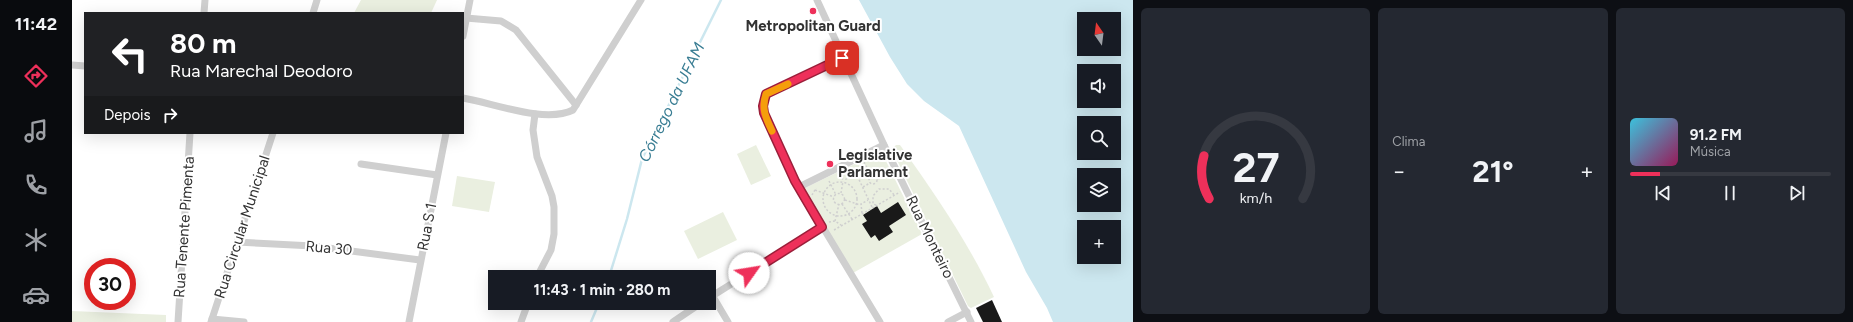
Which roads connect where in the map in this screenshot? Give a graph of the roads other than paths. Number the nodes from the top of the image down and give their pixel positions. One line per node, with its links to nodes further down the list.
1 (205, 0): 6 (street)
2 (317, 0): 7 (street)
3 (470, 0): 8 (street)
4 (641, 0): 14 (street)
5 (818, 0): 10 (street, Rua Monteiro)
6 (204, 12)
7 (313, 12)
8 (466, 18): 9 (street); 14 (street)
9 (464, 30)
10 (842, 58): 19 (street, Rua Monteiro); 22 (street)
11 (72, 65): 12 (street)
12 (84, 66)
13 (464, 98): 15 (street)
14 (574, 108): 15 (street)
15 (535, 114): 26 (street)
16 (190, 134): 33 (street, Rua Tenente Pimenta)
17 (274, 134): 24 (street, Rua Circular Municipal)
18 (446, 134): 21 (street, Rua S 1)
19 (884, 145): 22 (street); 31 (street, Rua Monteiro)
20 (361, 164): 21 (street)
21 (437, 175): 25 (street, Rua S 1)
22 (799, 187): 23 (street)
23 (822, 227): 27 (street); 39 (street)
24 (237, 242): 25 (street, Rua 30); 32 (street, Rua Circular Municipal)
25 (420, 260): 35 (street, Rua S 1)
26 (541, 270)
27 (716, 294)
28 (716, 304): 38 (street)
29 (525, 310): 36 (street)
30 (691, 310): 37 (street)
31 (967, 312): 40 (street); 41 (street, Rua Monteiro)
32 (211, 320): 34 (street)
33 (178, 322)
34 (244, 322)
35 (409, 322)
36 (521, 322)
37 (673, 322)
38 (728, 322)
39 (880, 322)
40 (948, 322)
41 (971, 322)

